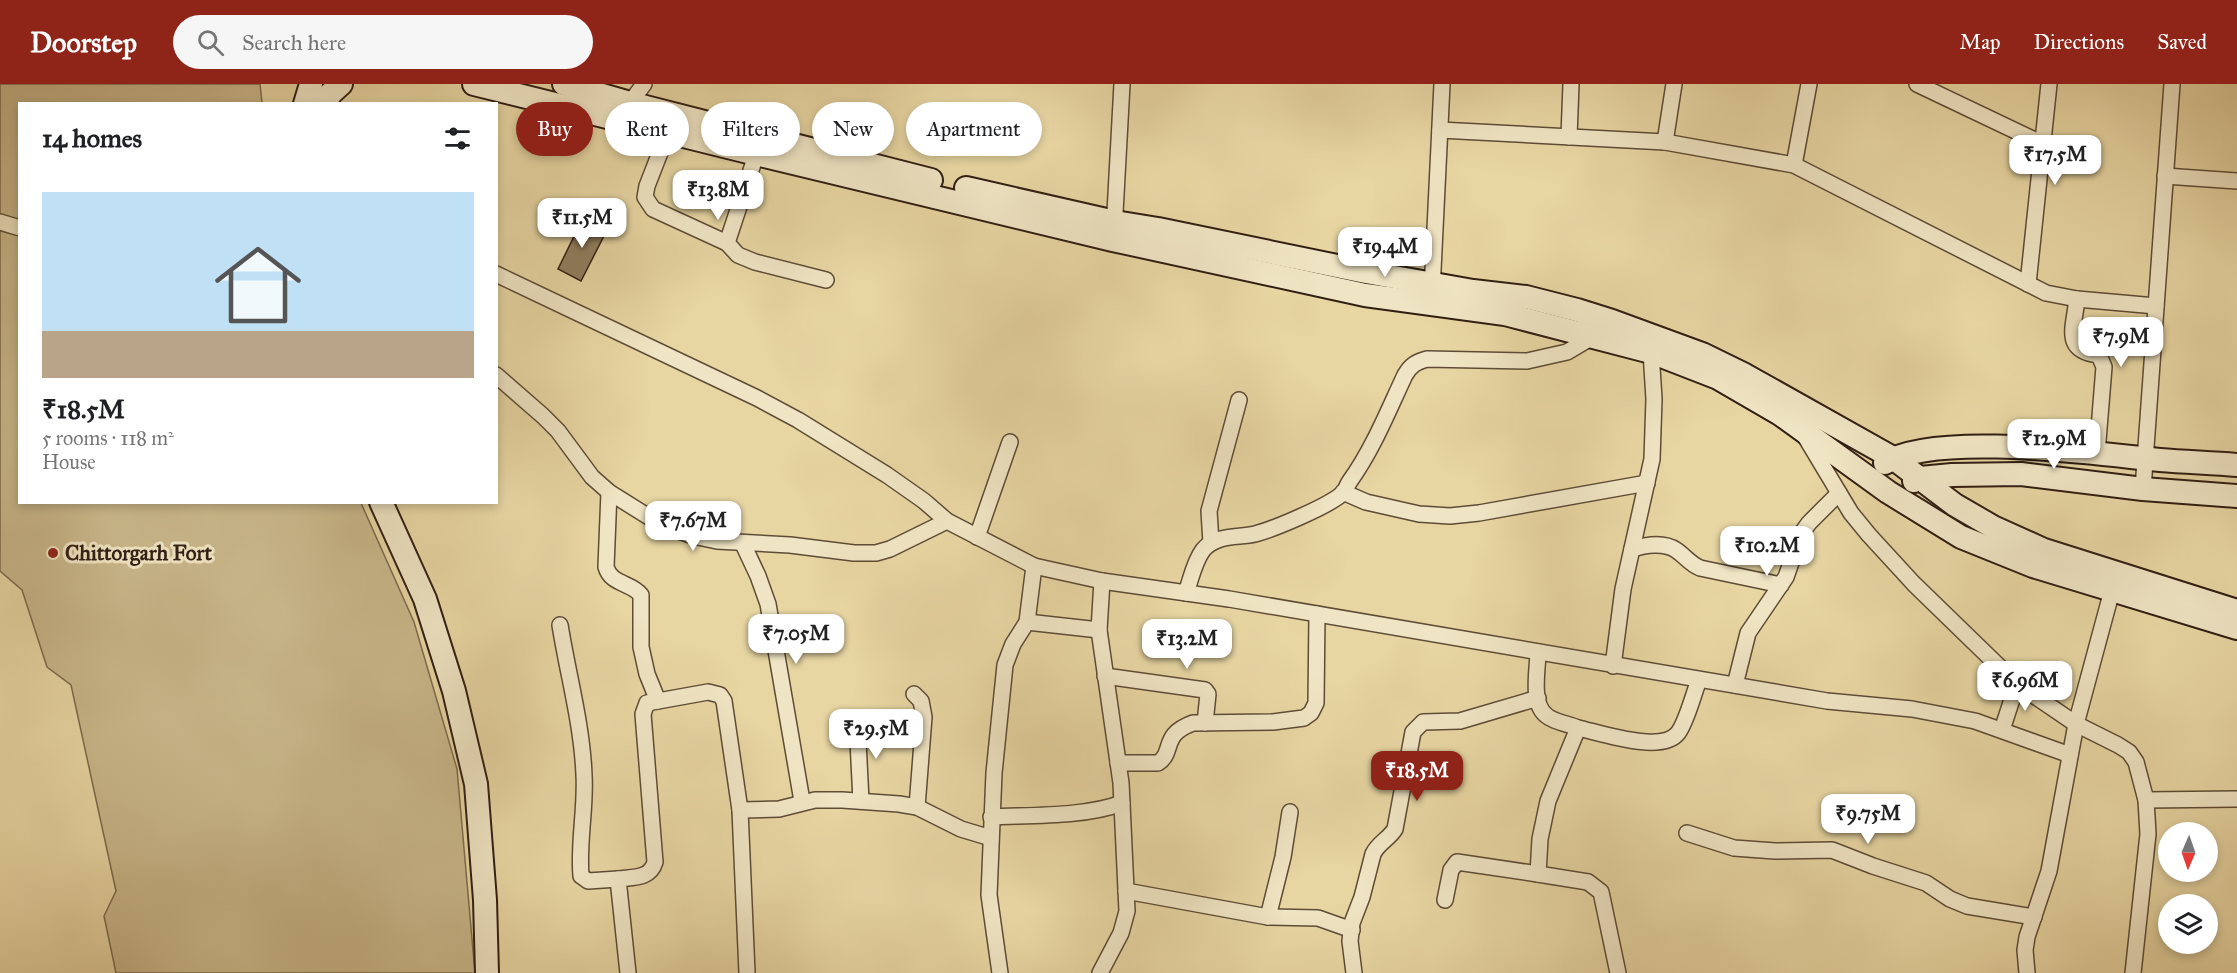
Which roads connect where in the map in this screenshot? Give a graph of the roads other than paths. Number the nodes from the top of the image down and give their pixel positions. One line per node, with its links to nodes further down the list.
1 (311, 84): 14 (street)
2 (341, 84): 15 (street)
3 (474, 84): 18 (street)
4 (564, 84): 16 (street)
5 (644, 84): 17 (street)
6 (1122, 84): 31 (street)
7 (1442, 84): 19 (street)
8 (1571, 84): 20 (street)
9 (1674, 84): 21 (street)
10 (1809, 84): 26 (street)
11 (1917, 84): 22 (street)
12 (2049, 84): 22 (street)
13 (2172, 84): 27 (street)
14 (306, 102)
15 (327, 102)
16 (627, 102)
17 (631, 102)
18 (605, 116)
19 (1440, 130): 20 (street); 36 (street)
20 (1569, 136): 21 (street)
21 (1665, 142): 26 (street)
22 (2043, 144): 35 (street)
23 (800, 154): 31 (street)
24 (658, 156): 32 (street)
25 (756, 156): 32 (street)
26 (1794, 165): 35 (street)
27 (2165, 176): 28 (street); 38 (street)
28 (2237, 180)
29 (0, 222): 30 (street)
30 (18, 227)
31 (1114, 231): 36 (street)
32 (727, 243): 34 (street)
33 (498, 275): 59 (street)
34 (826, 280)
35 (2028, 284): 37 (street)
36 (1432, 294): 39 (street); 46 (street)
37 (2077, 299): 38 (street); 45 (street)
38 (2156, 306): 47 (street)
39 (1594, 336): 40 (street); 54 (street)
40 (1651, 352): 43 (street); 51 (street)
41 (498, 377): 53 (street)
42 (1239, 400): 61 (street)
43 (1800, 428): 49 (street); 56 (street)
44 (1010, 442): 60 (street)
45 (2097, 453): 46 (street); 47 (street)
46 (1893, 458): 49 (street); 50 (street)
47 (2145, 458): 48 (street); 52 (street)
48 (2237, 465)
49 (1866, 475): 55 (street)
50 (1920, 478): 52 (street); 55 (street); 65 (street)
51 (1647, 483): 54 (street); 63 (street)
52 (2143, 489): 57 (street)
53 (609, 492): 62 (street); 83 (street)
54 (1343, 492): 61 (street)
55 (1888, 492): 65 (street)
56 (1839, 493): 67 (street); 79 (street)
57 (2237, 496)
58 (382, 504): 109 (street)
59 (946, 521): 60 (street); 62 (street)
60 (977, 537): 64 (street)
61 (1211, 543): 68 (street)
62 (743, 544): 93 (street)
63 (1632, 549): 67 (street); 76 (street)
64 (1034, 566): 66 (street); 71 (street)
65 (2115, 580): 69 (street); 73 (street); 86 (street)
66 (1102, 581): 68 (street); 74 (street)
67 (1781, 585): 80 (street)
68 (1186, 593): 70 (street)
69 (2237, 611)
70 (1317, 614): 75 (street); 85 (street)
71 (1027, 622): 74 (street); 99 (street)
72 (560, 625): 103 (street)
73 (2237, 628)
74 (1099, 630): 77 (street)
75 (1538, 651): 76 (street); 82 (street)
76 (1613, 666): 78 (street)
77 (1105, 676): 85 (street); 90 (street)
78 (1699, 680): 80 (street); 87 (street)
79 (2017, 684): 86 (street); 88 (street)
80 (1736, 685): 88 (street)
81 (914, 694): 96 (street)
82 (1538, 698): 87 (street); 108 (street)
83 (658, 701): 97 (street); 103 (street)
84 (857, 721): 94 (street)
85 (1205, 723): 90 (street)
86 (2076, 724): 89 (street); 92 (street)
87 (1578, 728): 102 (street)
88 (2002, 730): 89 (street)
89 (2070, 755): 106 (street)
90 (1118, 763): 95 (street)
91 (2237, 799): 92 (street)
92 (2146, 800): 117 (street)
93 (802, 801): 94 (street); 97 (street)
94 (861, 801): 96 (street)
95 (1122, 803): 99 (street); 104 (street)
96 (917, 807): 101 (street)
97 (740, 810): 111 (street)
98 (1290, 812): 107 (street)
99 (991, 817): 101 (street)
100 (1688, 833): 106 (street)
101 (991, 838): 112 (street)
102 (1538, 874): 105 (street); 115 (street)
103 (618, 879): 110 (street)
104 (1126, 891): 107 (street); 113 (street)
105 (1445, 900)
106 (2034, 916): 116 (street)
107 (1268, 917): 108 (street)
108 (1352, 930): 114 (street)
109 (487, 973)
110 (628, 973)
111 (747, 973)
112 (1000, 973)
113 (1100, 973)
114 (1354, 973)
115 (1618, 973)
116 (2027, 973)
117 (2133, 973)

